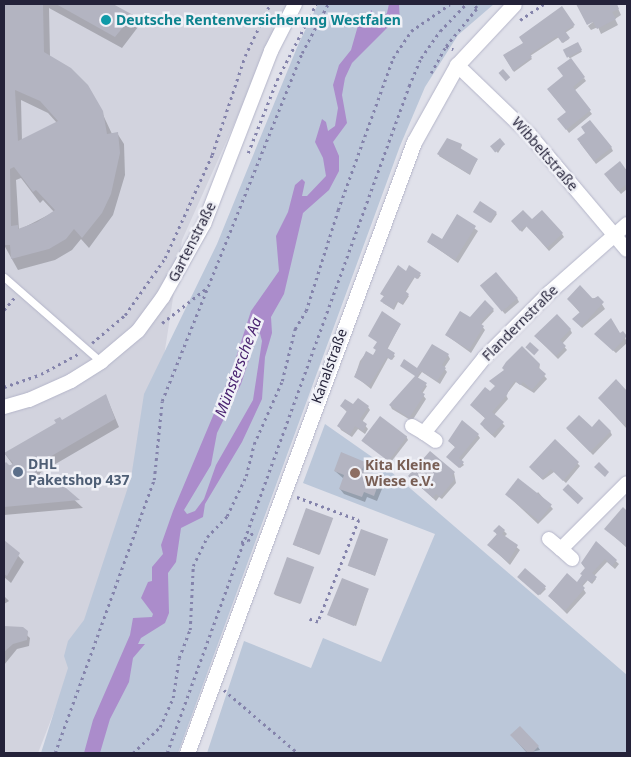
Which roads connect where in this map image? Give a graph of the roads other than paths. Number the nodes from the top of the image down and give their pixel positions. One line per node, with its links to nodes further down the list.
1 (295, 4): 8 (street, Gartenstraße)
2 (514, 4): 3 (main road, Kanalstraße)
3 (456, 64): 5 (street, Wibbeltstraße); 15 (main road, Kanalstraße)
4 (627, 224): 5 (street, Flandernstraße)
5 (613, 235): 6 (street, Wibbeltstraße); 10 (street, Flandernstraße)
6 (627, 250)
7 (4, 277): 8 (lane)
8 (101, 362): 9 (street, Gartenstraße)
9 (4, 407)
10 (412, 426)
11 (627, 483): 13 (street)
12 (550, 539): 13 (street)
13 (561, 549): 14 (street)
14 (572, 559)
15 (187, 753)

